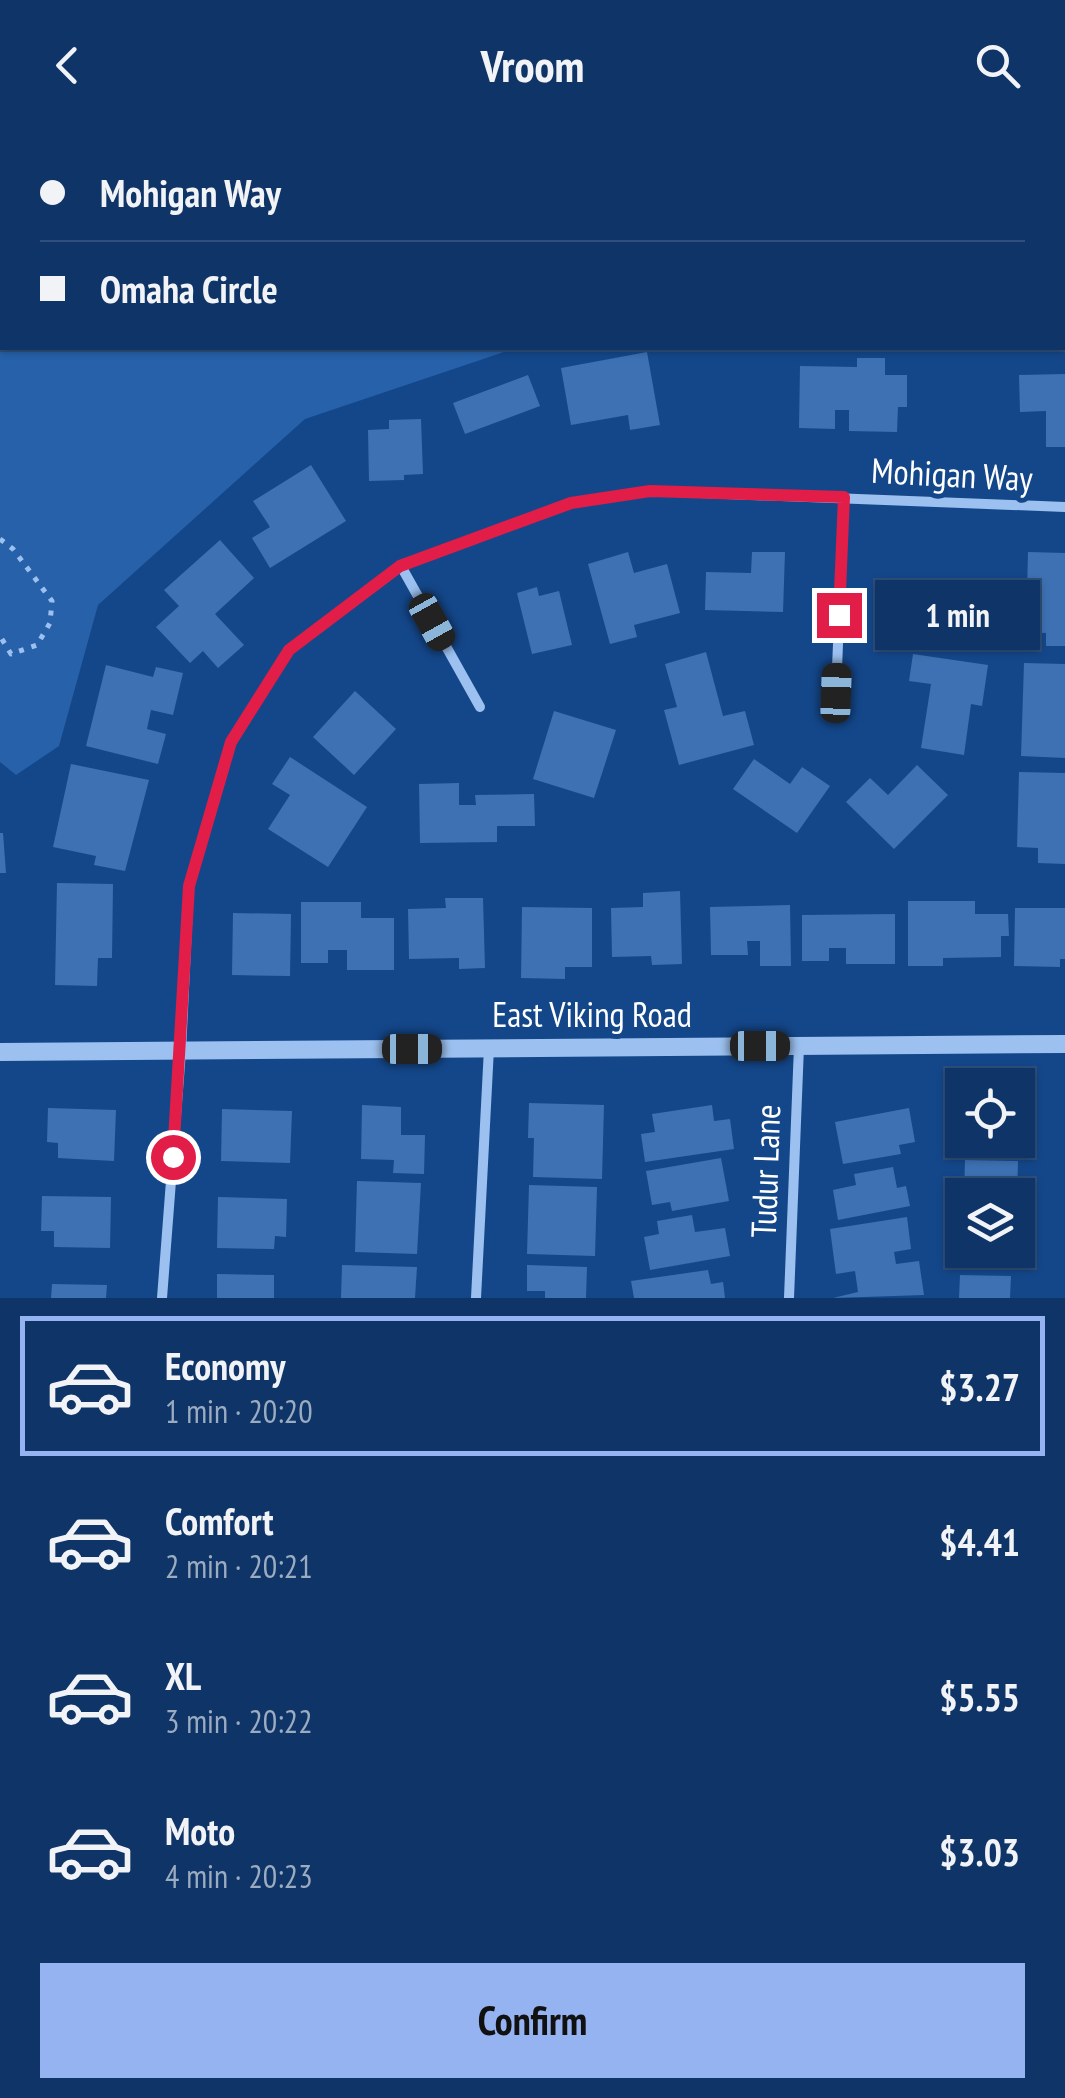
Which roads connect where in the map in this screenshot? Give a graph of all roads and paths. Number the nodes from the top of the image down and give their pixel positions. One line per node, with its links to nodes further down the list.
1 (844, 497): 2 (street, Mohigan Way); 4 (street, Mohigan Way); 6 (street)
2 (1065, 507)
3 (0, 539): 5 (path)
4 (400, 566): 7 (street); 11 (street, Mohigan Way)
5 (0, 636)
6 (836, 693)
7 (480, 707)
8 (1065, 1044): 9 (street, East Viking Road)
9 (798, 1046): 10 (street, East Viking Road); 15 (street, Tudur Lane)
10 (489, 1048): 11 (street, East Viking Road); 14 (street)
11 (181, 1051): 12 (street, East Viking Road); 13 (street, Mohigan Way)
12 (0, 1052)
13 (162, 1298)
14 (476, 1298)
15 (789, 1298)

